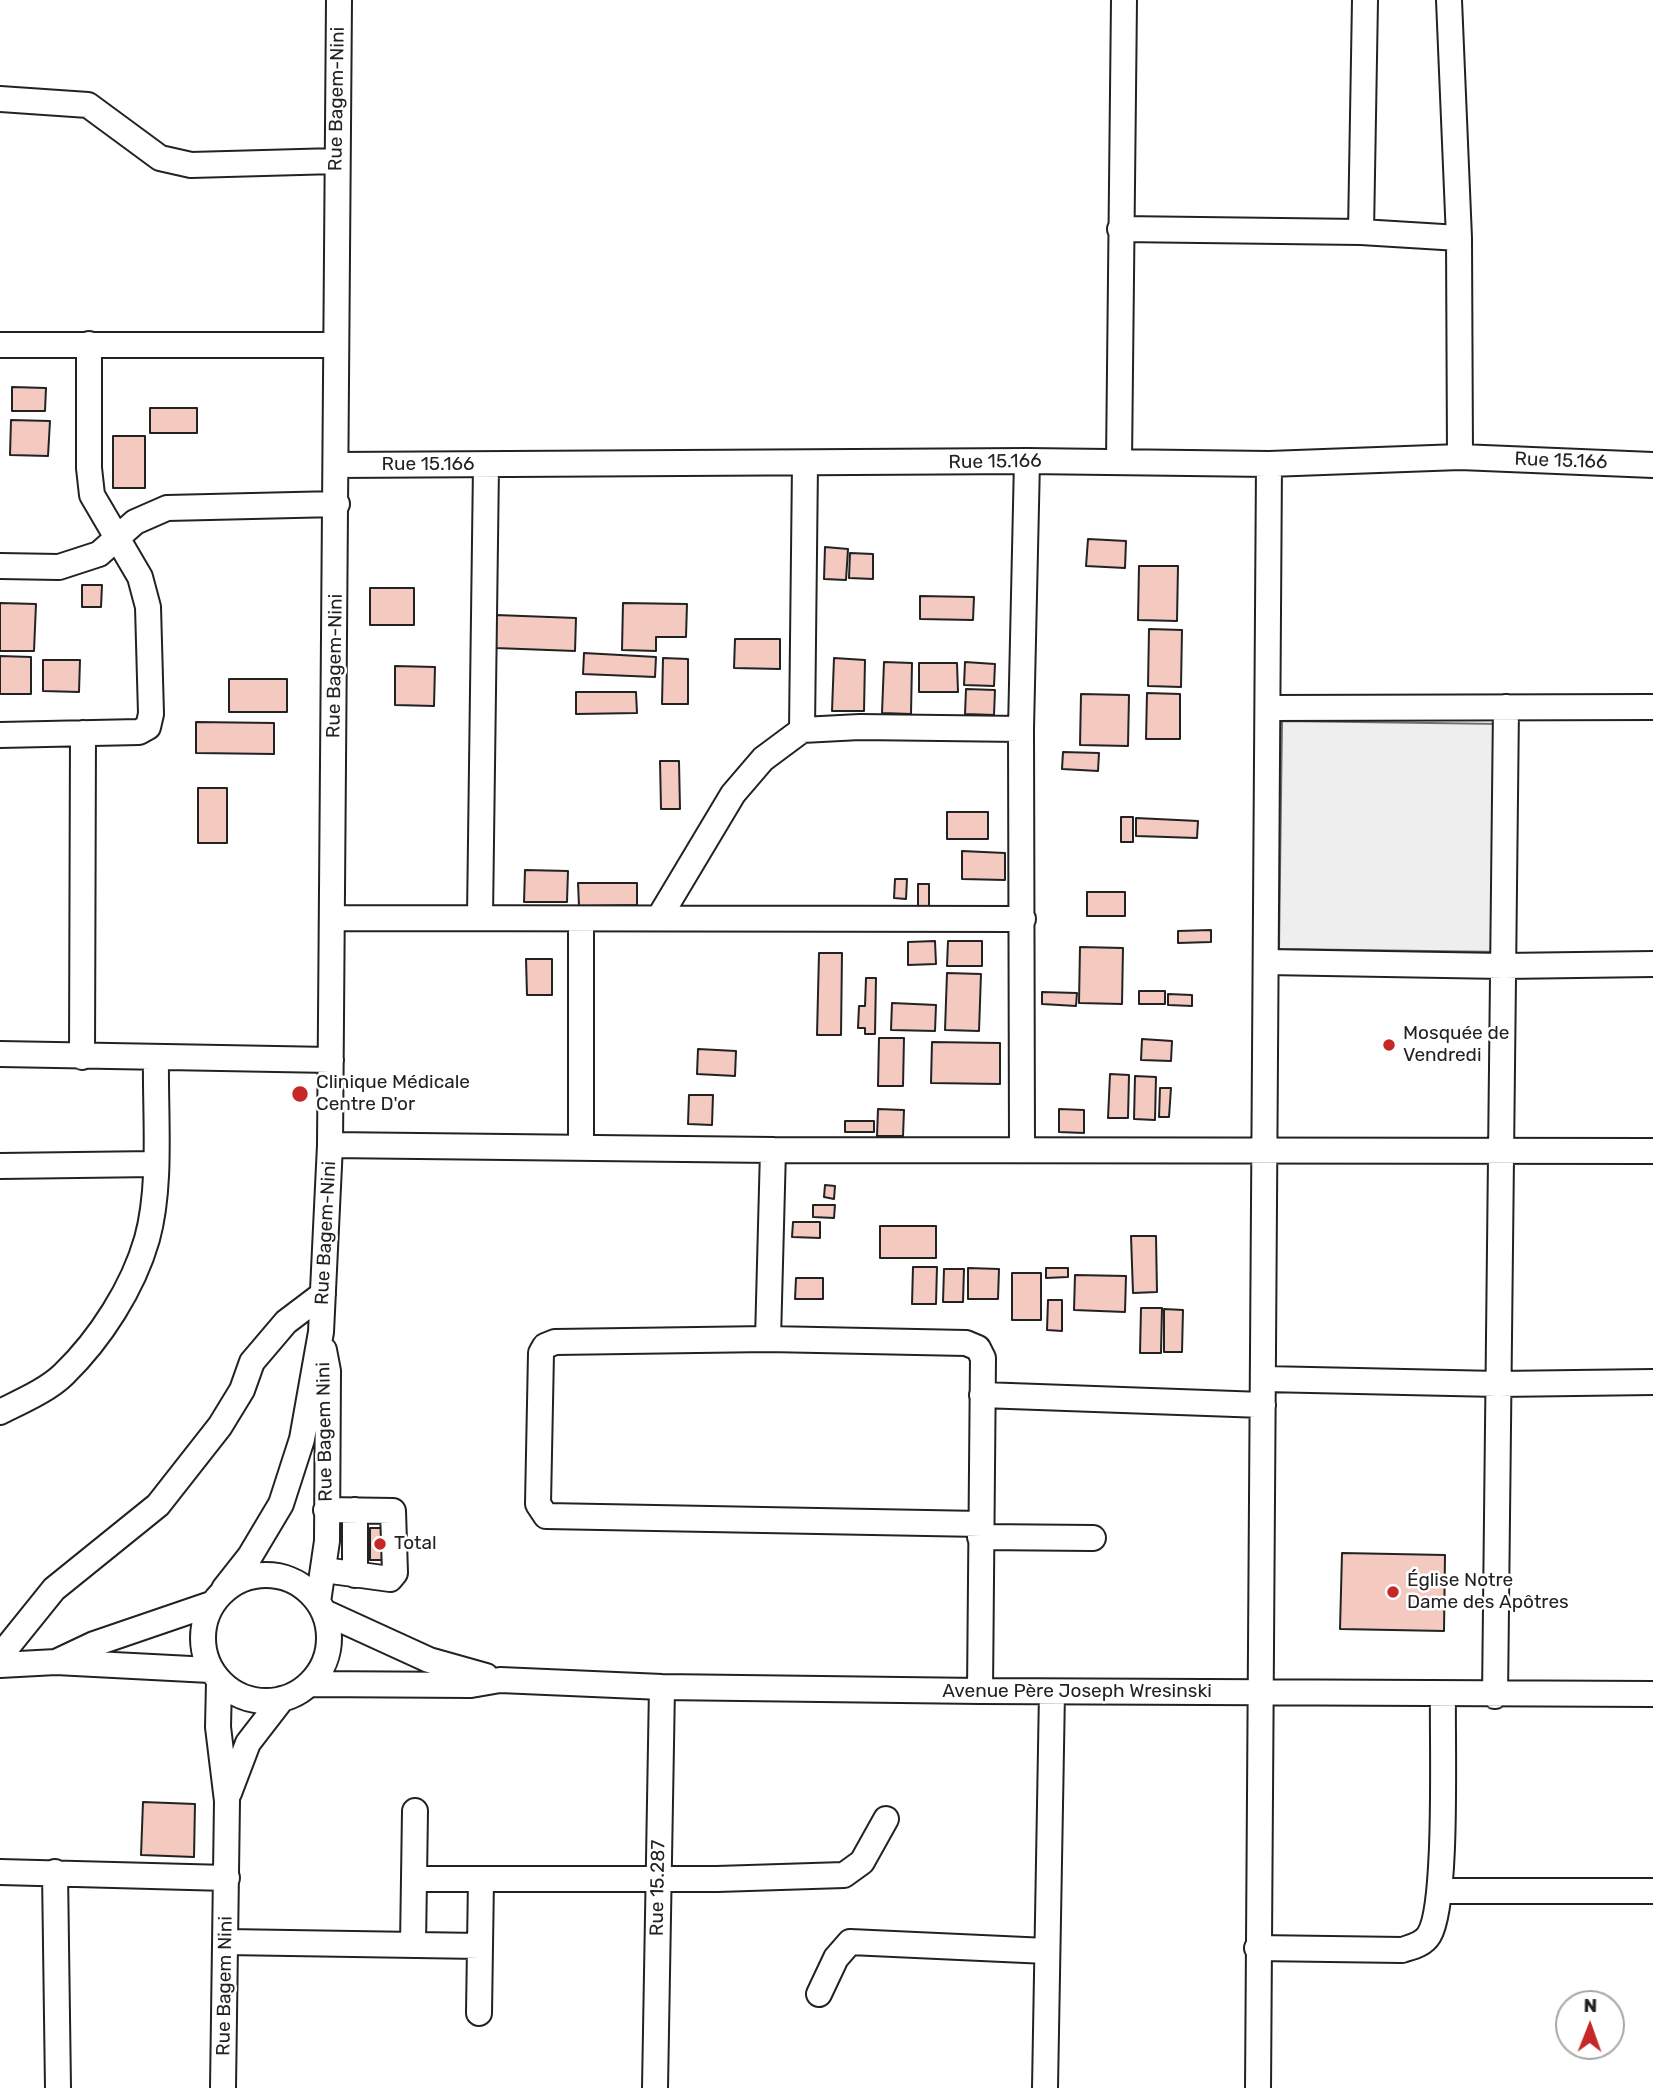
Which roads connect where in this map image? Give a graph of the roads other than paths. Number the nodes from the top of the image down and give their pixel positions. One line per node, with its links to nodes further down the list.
1 (339, 0): 6 (street, Rue Bagem-Nini)
2 (1124, 0): 7 (street)
3 (1365, 0): 8 (street)
4 (1449, 0): 9 (street)
5 (0, 99): 6 (street)
6 (336, 161): 12 (street, Rue Bagem-Nini)
7 (1120, 229): 8 (street); 15 (street)
8 (1361, 232): 9 (street)
9 (1459, 238): 13 (street)
10 (89, 344): 11 (street); 12 (street); 22 (street)
11 (0, 345)
12 (336, 345): 18 (street, Rue Bagem-Nini)
13 (1460, 457): 17 (street, Rue 15.166); 19 (street, Rue 15.166)
14 (1027, 461): 15 (street, Rue 15.166); 16 (street, Rue 15.166); 27 (street)
15 (1119, 462): 17 (street, Rue 15.166)
16 (805, 464): 20 (street, Rue 15.166); 28 (street)
17 (1269, 464): 25 (street)
18 (336, 465): 20 (street, Rue 15.166); 21 (street, Rue Bagem-Nini)
19 (1653, 465)
20 (486, 466): 31 (street)
21 (337, 504): 22 (street); 33 (street, Rue Bagem-Nini)
22 (116, 541): 23 (street); 29 (street)
23 (0, 566)
24 (1653, 707): 26 (street)
25 (1268, 708): 26 (street); 36 (street)
26 (1506, 708): 38 (street)
27 (1021, 729): 28 (street); 35 (street)
28 (802, 730): 32 (street)
29 (83, 733): 30 (street); 40 (street)
30 (0, 735)
31 (480, 916): 33 (street); 34 (street)
32 (660, 916): 34 (street); 35 (street)
33 (332, 918): 42 (street, Rue Bagem-Nini)
34 (581, 919): 44 (street)
35 (1023, 919): 45 (street)
36 (1267, 962): 38 (street); 47 (street)
37 (1653, 964): 38 (street)
38 (1503, 966): 49 (street)
39 (0, 1054): 40 (street)
40 (82, 1057): 41 (street)
41 (156, 1058): 42 (street); 50 (street)
42 (331, 1060): 43 (street, Rue Bagem-Nini)
43 (330, 1145): 44 (street); 52 (street, Rue Bagem-Nini)
44 (582, 1147): 46 (street)
45 (1022, 1149): 46 (street); 47 (street)
46 (773, 1150): 54 (street)
47 (1265, 1151): 49 (street); 55 (street)
48 (1653, 1151): 49 (street)
49 (1501, 1152): 57 (street)
50 (155, 1164): 51 (street); 60 (street)
51 (0, 1166)
52 (323, 1294): 53 (street, Rue Bagem-Nini); 69 (street)
53 (321, 1332): 61 (street, Rue Bagem Nini); 67 (street, Rue Bagem Nini)
54 (768, 1339): 58 (street); 63 (street)
55 (1264, 1378): 57 (street); 59 (street)
56 (1653, 1382): 57 (street)
57 (1498, 1384): 81 (street)
58 (982, 1395): 59 (street); 63 (street)
59 (1264, 1405): 78 (street)
60 (0, 1412)
61 (326, 1510): 62 (street); 65 (street, Rue Bagem Nini)
62 (355, 1510): 66 (street); 66 (street)
63 (980, 1530): 64 (street); 76 (street)
64 (1093, 1538)
65 (324, 1570): 66 (street); 68 (street, Rue Bagem Nini)
66 (355, 1575)
67 (218, 1596): 68 (street); 70 (street); 72 (street)
68 (321, 1607): 73 (street, Avenue Père Joseph Wresinski); 74 (street)
69 (0, 1656)
70 (55, 1662): 71 (street); 72 (street)
71 (0, 1665)
72 (215, 1676): 82 (street); 83 (street, Rue Bagem Nini)
73 (500, 1680): 74 (street, Avenue Père Joseph Wresinski); 75 (street, Avenue Père Joseph Wresinski)
74 (309, 1684): 82 (street)
75 (662, 1687): 76 (street, Avenue Père Joseph Wresinski); 91 (street, Rue 15.287)
76 (980, 1691): 77 (street, Avenue Père Joseph Wresinski)
77 (1052, 1692): 78 (street, Avenue Père Joseph Wresinski); 98 (street)
78 (1261, 1693): 80 (street, Avenue Père Joseph Wresinski); 97 (street)
79 (1653, 1694): 81 (street, Avenue Père Joseph Wresinski)
80 (1443, 1695): 81 (street, Avenue Père Joseph Wresinski); 92 (street)
81 (1495, 1696)
82 (282, 1699): 83 (street, Rue Bagem Nini)
83 (227, 1801): 88 (street, Rue Bagem Nini)
84 (415, 1811): 89 (street)
85 (886, 1819): 91 (street)
86 (0, 1872): 87 (street)
87 (55, 1872): 88 (street); 101 (street)
88 (227, 1878): 94 (street, Rue Bagem Nini)
89 (414, 1879): 90 (street); 95 (street)
90 (481, 1879): 91 (street); 96 (street)
91 (658, 1879): 103 (street, Rue 15.287)
92 (1440, 1891): 93 (street); 97 (street)
93 (1653, 1891)
94 (226, 1942): 95 (street); 102 (street, Rue Bagem Nini)
95 (413, 1945): 96 (street)
96 (480, 1946): 100 (street)
97 (1258, 1948): 105 (street)
98 (1047, 1951): 99 (street); 104 (street)
99 (819, 1994)
100 (479, 2013)
101 (58, 2088)
102 (223, 2088)
103 (655, 2088)
104 (1045, 2088)
105 (1258, 2088)

